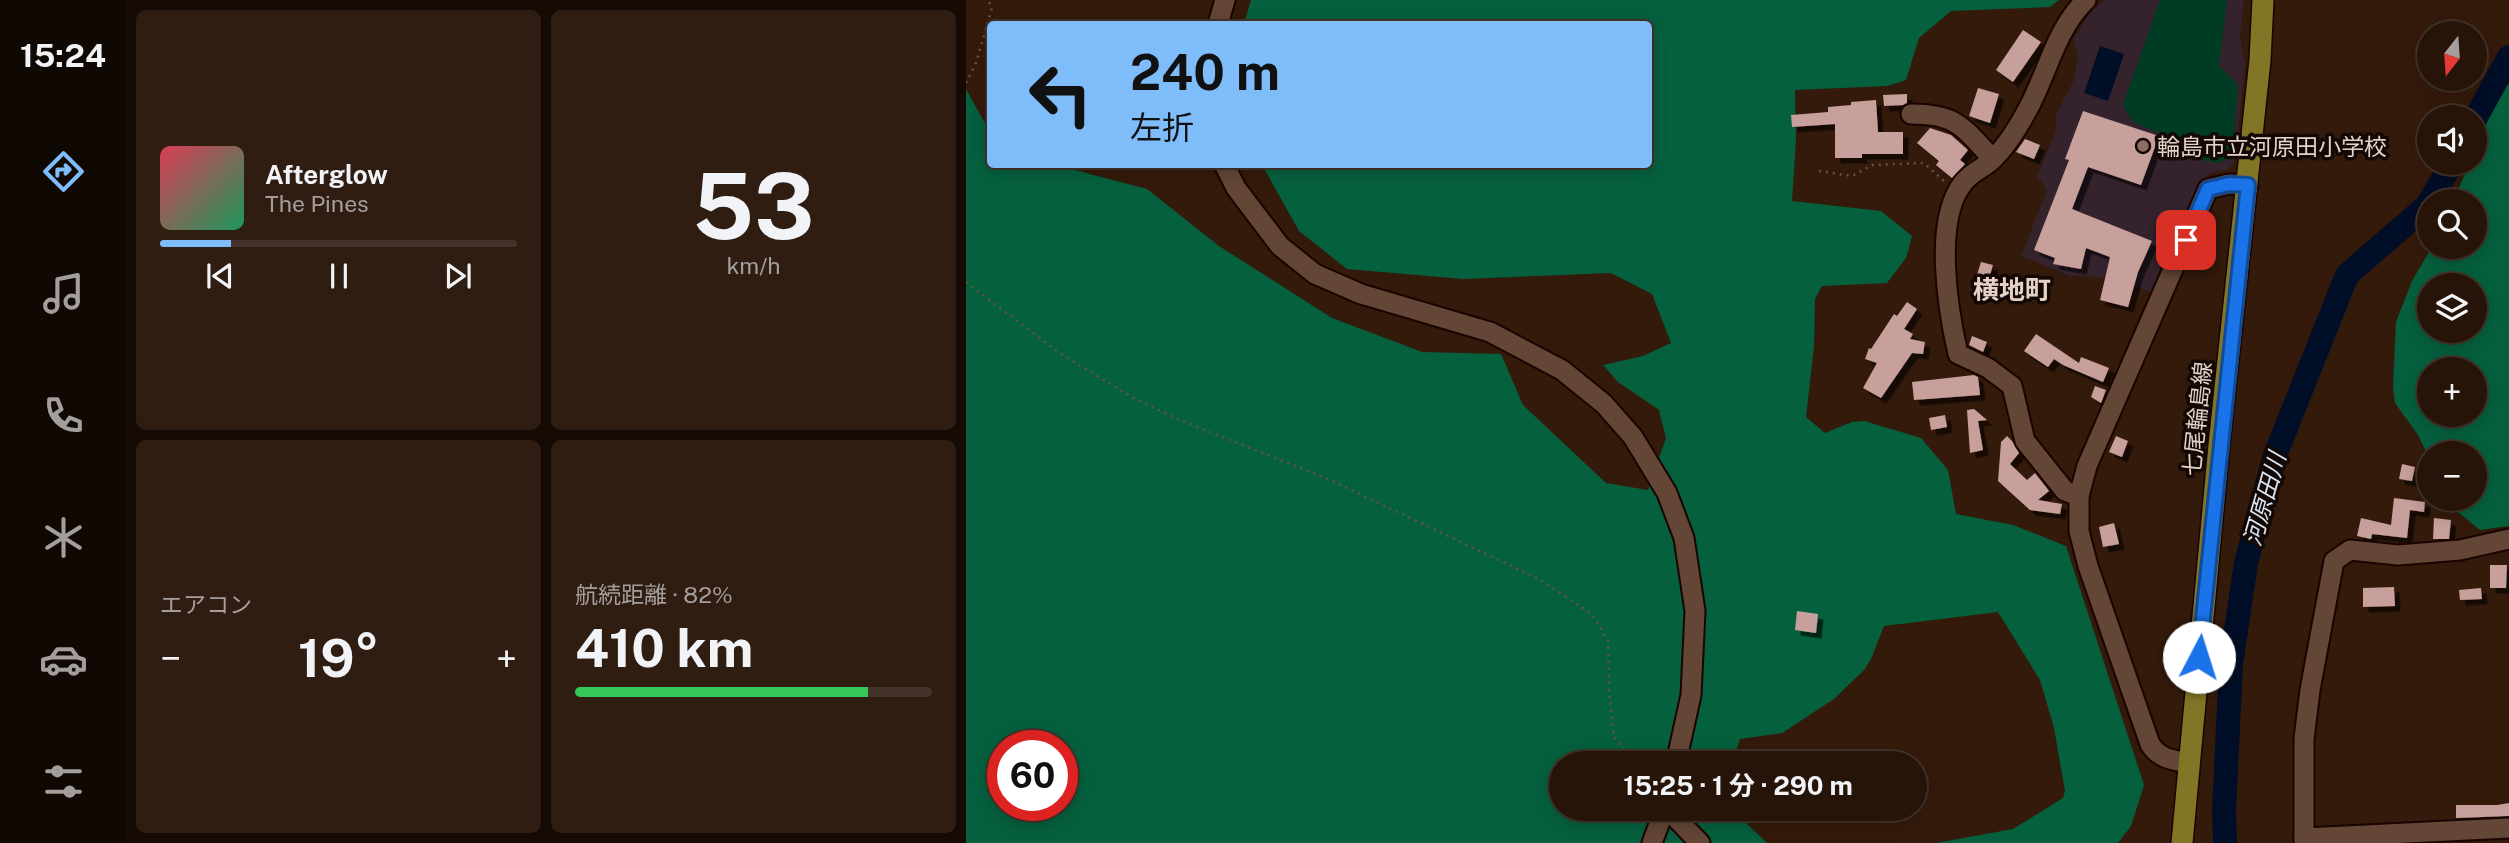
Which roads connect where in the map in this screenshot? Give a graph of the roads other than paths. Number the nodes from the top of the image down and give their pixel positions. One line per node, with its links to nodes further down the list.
1 (1225, 0): 4 (street)
2 (2086, 0): 6 (street)
3 (2263, 0): 8 (main road, 七尾輪島線)
4 (1219, 21)
5 (1911, 114): 6 (street)
6 (1993, 159): 9 (street)
7 (1226, 168): 11 (street)
8 (2248, 185): 9 (street); 12 (main road, 七尾輪島線)
9 (2079, 496): 12 (street)
10 (2509, 539): 16 (street)
11 (1679, 751)
12 (2189, 763): 19 (main road, 七尾輪島線)
13 (1661, 821): 17 (street)
14 (1679, 821): 18 (street)
15 (2509, 828): 16 (street)
16 (2304, 841)
17 (1652, 843)
18 (1700, 843)
19 (2182, 843)

